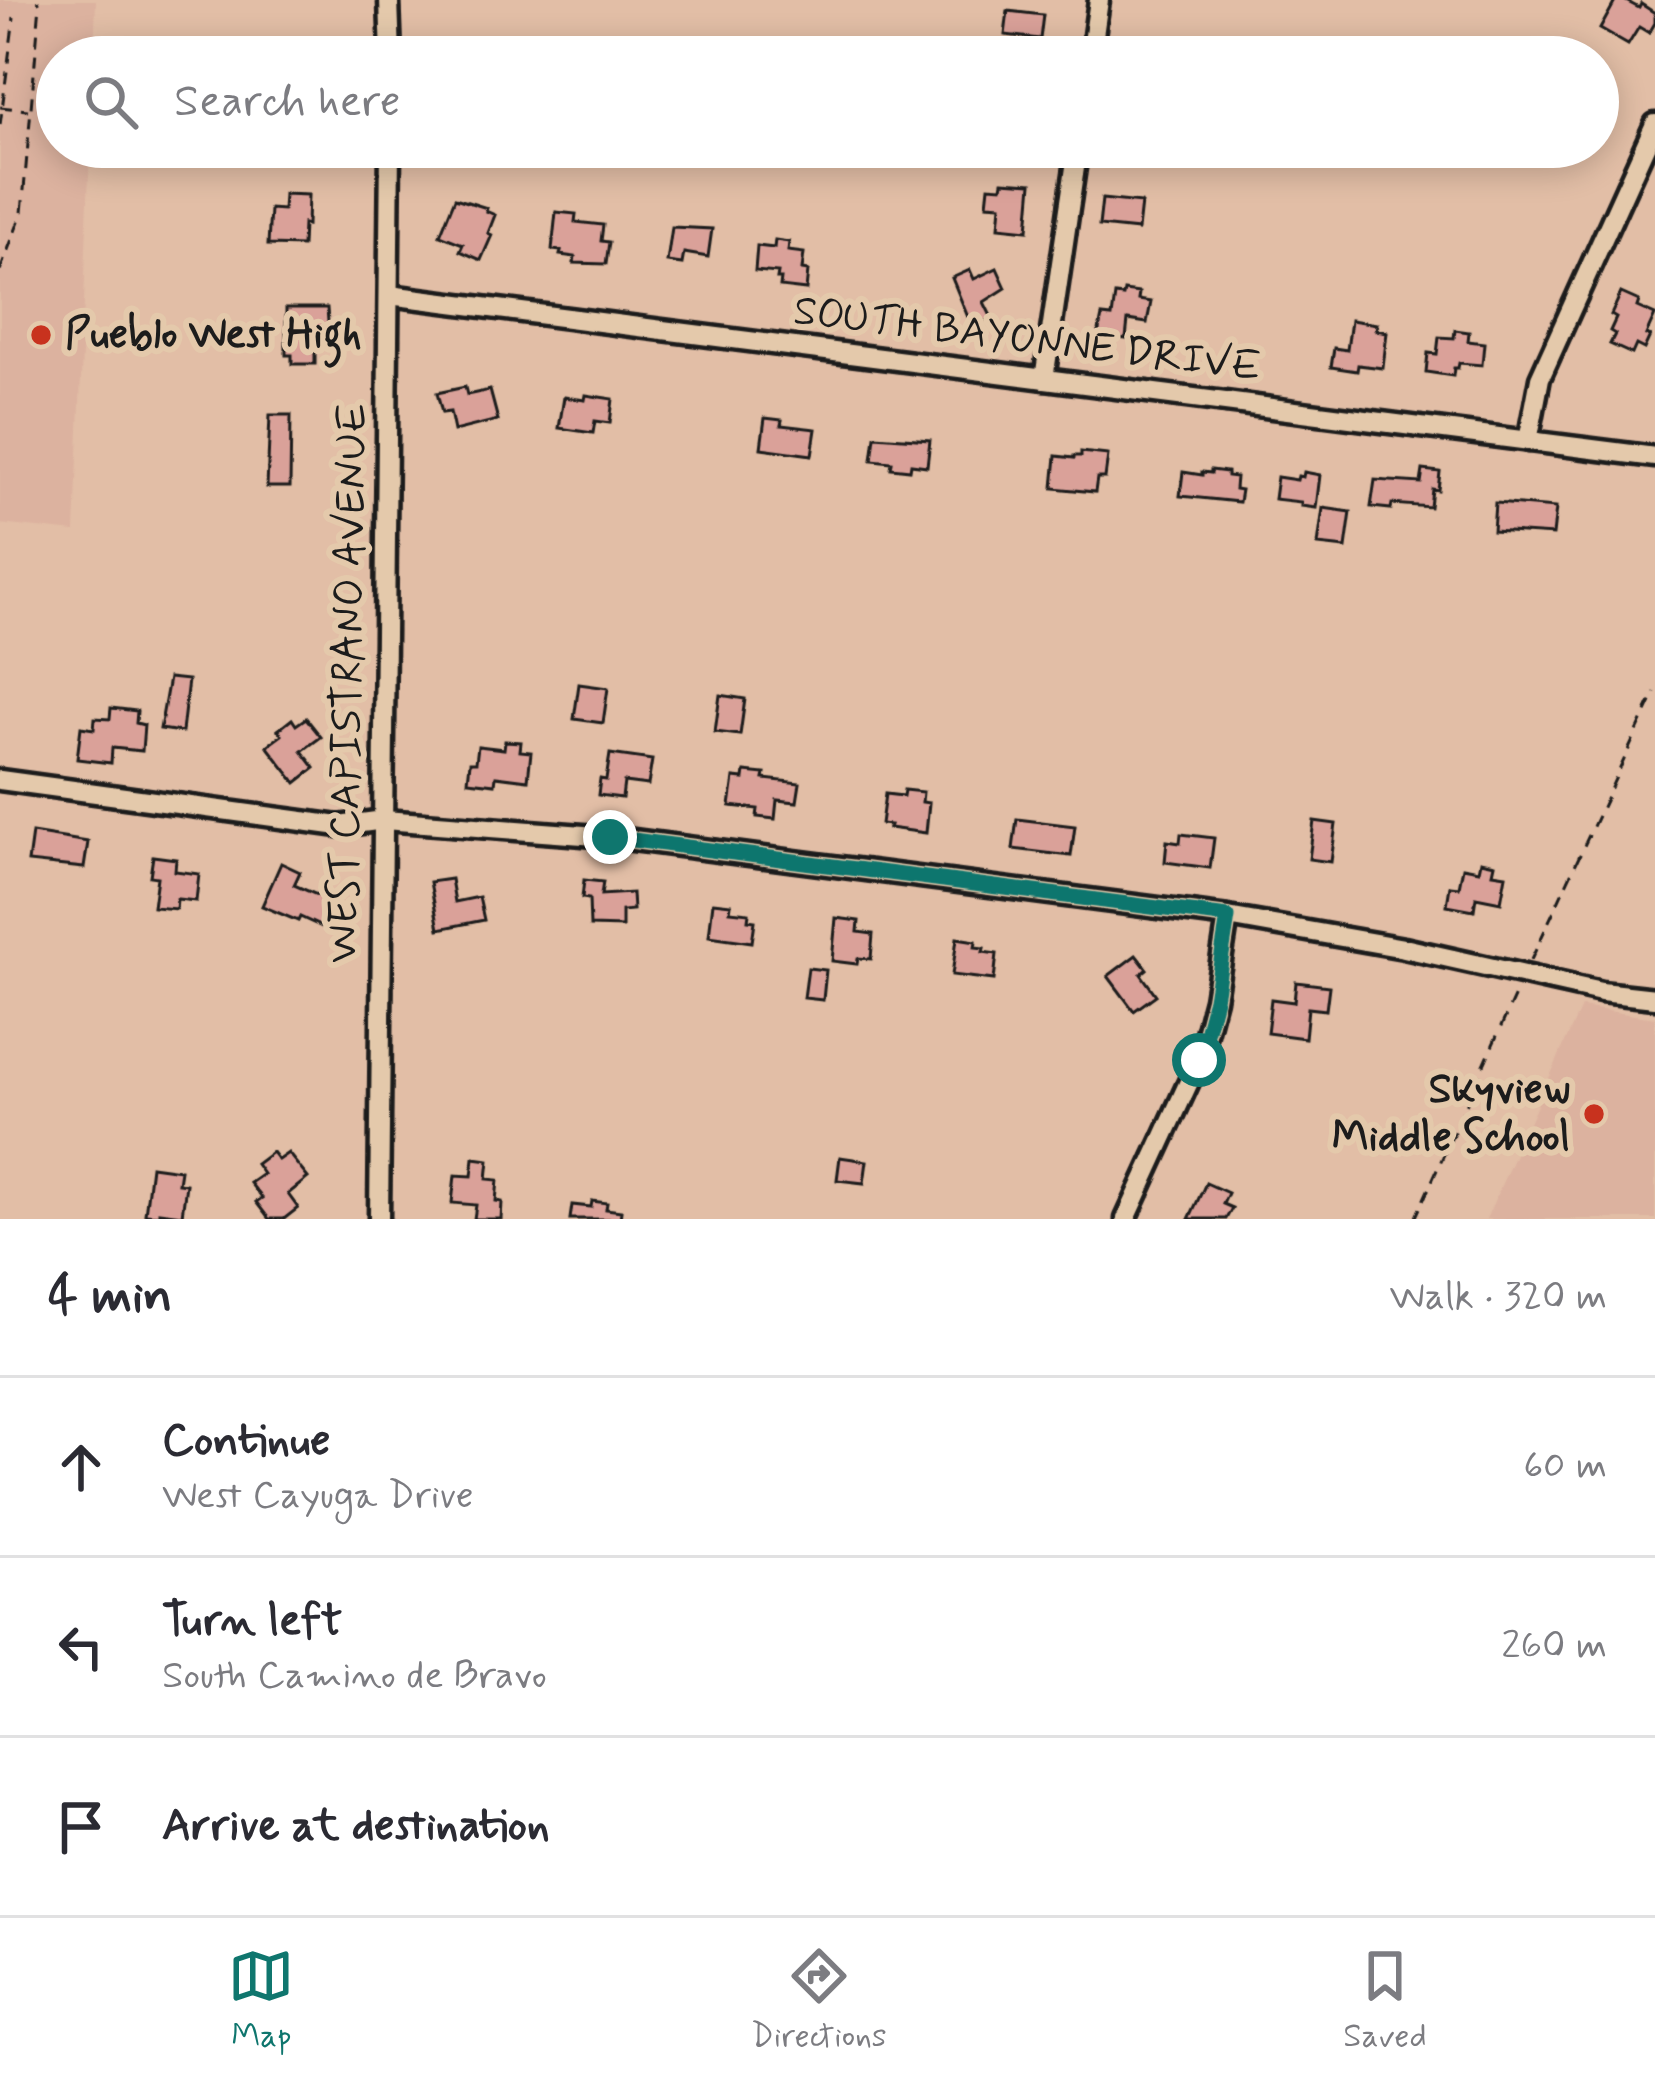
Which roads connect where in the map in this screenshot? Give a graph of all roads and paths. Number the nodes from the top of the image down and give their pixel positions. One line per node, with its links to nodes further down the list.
1 (38, 0): 8 (path)
2 (389, 0): 5 (street)
3 (1099, 0): 6 (street)
4 (14, 17): 7 (path)
5 (390, 36)
6 (1093, 36)
7 (1, 107): 8 (path); 10 (path)
8 (31, 110): 13 (path)
9 (1655, 124): 16 (street)
10 (0, 125)
11 (390, 168): 14 (street, WEST CAPISTRANO AVENUE)
12 (1075, 168): 15 (street)
13 (0, 272)
14 (389, 295): 15 (street, SOUTH BAYONNE DRIVE); 20 (street, WEST CAPISTRANO AVENUE)
15 (1044, 379): 16 (street, SOUTH BAYONNE DRIVE)
16 (1528, 441): 17 (street, SOUTH BAYONNE DRIVE)
17 (1655, 458)
18 (1655, 693): 22 (path)
19 (0, 780): 20 (street)
20 (384, 820): 21 (street); 24 (street, WEST CAPISTRANO AVENUE)
21 (1228, 917): 22 (street); 25 (street)
22 (1523, 976): 23 (street); 26 (path)
23 (1655, 998)
24 (379, 1219)
25 (1126, 1219)
26 (1415, 1219)

